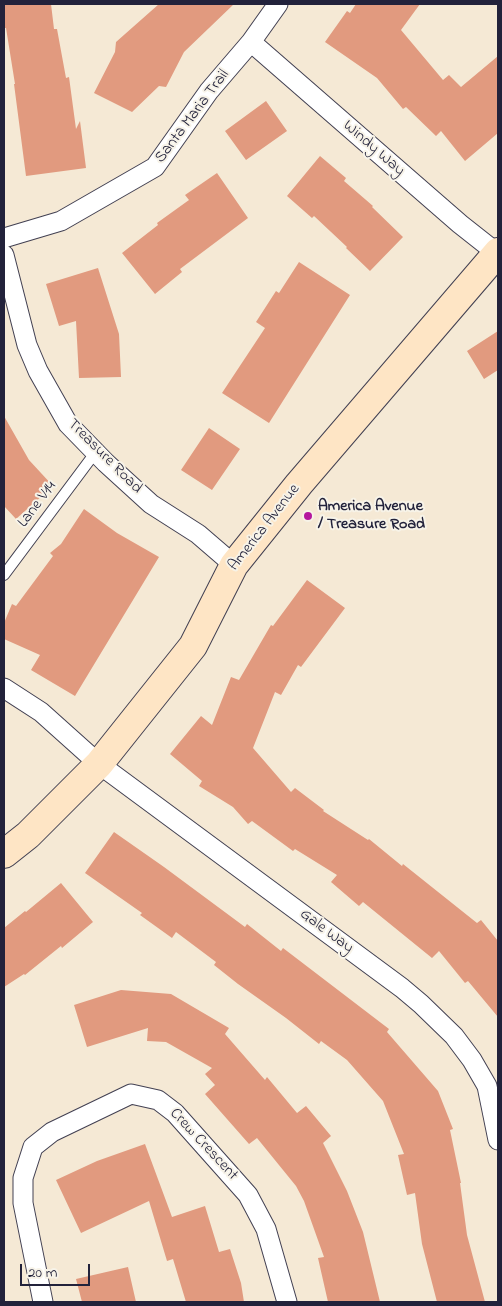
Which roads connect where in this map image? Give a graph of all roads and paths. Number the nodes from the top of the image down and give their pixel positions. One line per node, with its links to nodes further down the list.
1 (278, 4): 2 (street, Santa Maria Trail)
2 (251, 42): 3 (street, Santa Maria Trail); 4 (street, Windy Way)
3 (4, 238)
4 (498, 253): 7 (street, America Avenue)
5 (4, 255): 6 (street, Treasure Road)
6 (95, 453): 7 (street, Treasure Road); 8 (lane, Lane V14)
7 (234, 565): 10 (street, America Avenue)
8 (4, 575)
9 (4, 688): 10 (street, Gale Way)
10 (99, 764): 11 (street, America Avenue); 12 (street, Gale Way)
11 (4, 854)
12 (498, 1140)
13 (43, 1302): 14 (street, Crew Crescent)
14 (287, 1302)

